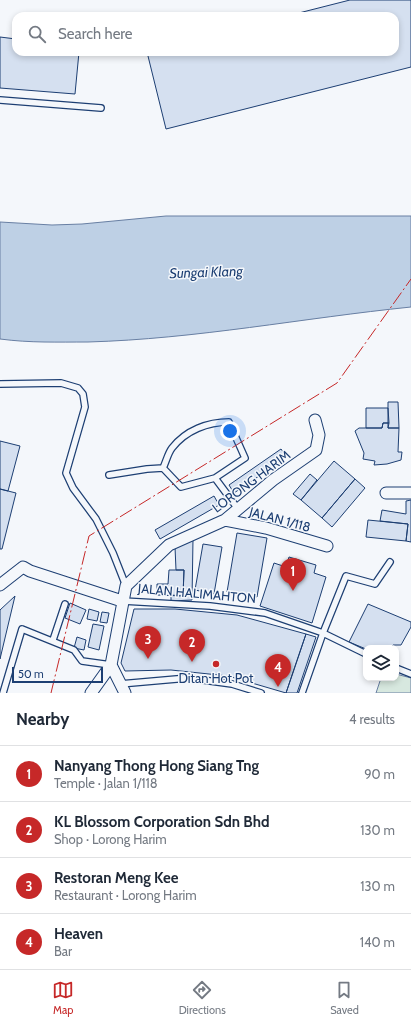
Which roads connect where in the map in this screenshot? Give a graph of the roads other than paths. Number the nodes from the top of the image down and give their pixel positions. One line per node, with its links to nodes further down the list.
1 (0, 100): 2 (lane)
2 (101, 108)
3 (0, 384): 15 (lane)
4 (315, 420): 10 (street, LORONG HARIM)
5 (163, 468): 6 (lane); 7 (lane); 7 (lane)
6 (109, 475)
7 (215, 478): 10 (lane)
8 (386, 493): 9 (street)
9 (411, 493)
10 (238, 509): 11 (street, LORONG HARIM)
11 (225, 520): 12 (street, JALAN 1/118); 15 (street, LORONG HARIM)
12 (327, 546)
13 (390, 562): 18 (lane)
14 (0, 585): 16 (street, JALAN HALIMAHTON)
15 (126, 586): 16 (street)
16 (122, 600): 18 (lane, JALAN HALIMAHTON); 21 (street)
17 (65, 604): 19 (lane)
18 (323, 633): 20 (lane, JALAN HALIMAHTON); 28 (lane)
19 (53, 640): 21 (lane); 25 (lane)
20 (363, 653)
21 (111, 665): 24 (street); 26 (street)
22 (399, 669): 23 (lane)
23 (411, 674)
24 (123, 688): 27 (lane)
25 (3, 693)
26 (92, 693)
27 (261, 693)
28 (302, 693)

